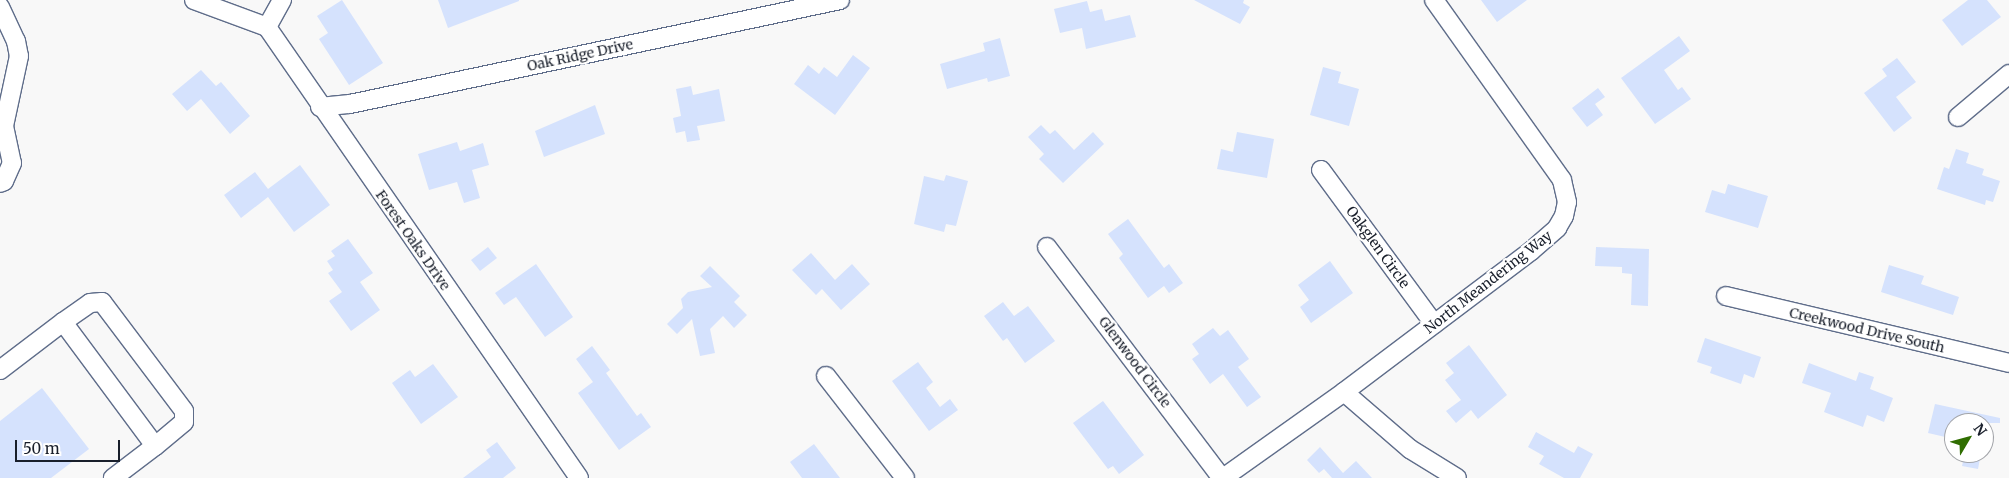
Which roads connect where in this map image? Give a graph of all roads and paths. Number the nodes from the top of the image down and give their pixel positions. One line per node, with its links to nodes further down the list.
1 (194, 0): 6 (street)
2 (282, 0): 6 (street)
3 (840, 0): 8 (street, Oak Ridge Drive)
4 (1434, 0): 15 (street, North Meandering Way)
5 (0, 7): 11 (street)
6 (267, 27): 8 (street, Forest Oaks Drive)
7 (2009, 74): 9 (street)
8 (320, 107): 22 (street, Forest Oaks Drive)
9 (1958, 117)
10 (1321, 170): 15 (street, Oakglen Circle)
11 (0, 183)
12 (1048, 247): 24 (street, Glenwood Circle)
13 (1726, 296): 16 (street, Creekwood Drive South)
14 (63, 322): 17 (street); 20 (street); 20 (street)
15 (1434, 324): 19 (street, North Meandering Way)
16 (2009, 363)
17 (0, 370)
18 (826, 376): 23 (street)
19 (1344, 392): 24 (street, North Meandering Way); 25 (street)
20 (155, 446): 21 (street)
21 (113, 478)
22 (579, 478)
23 (905, 478)
24 (1222, 478)
25 (1456, 478)

